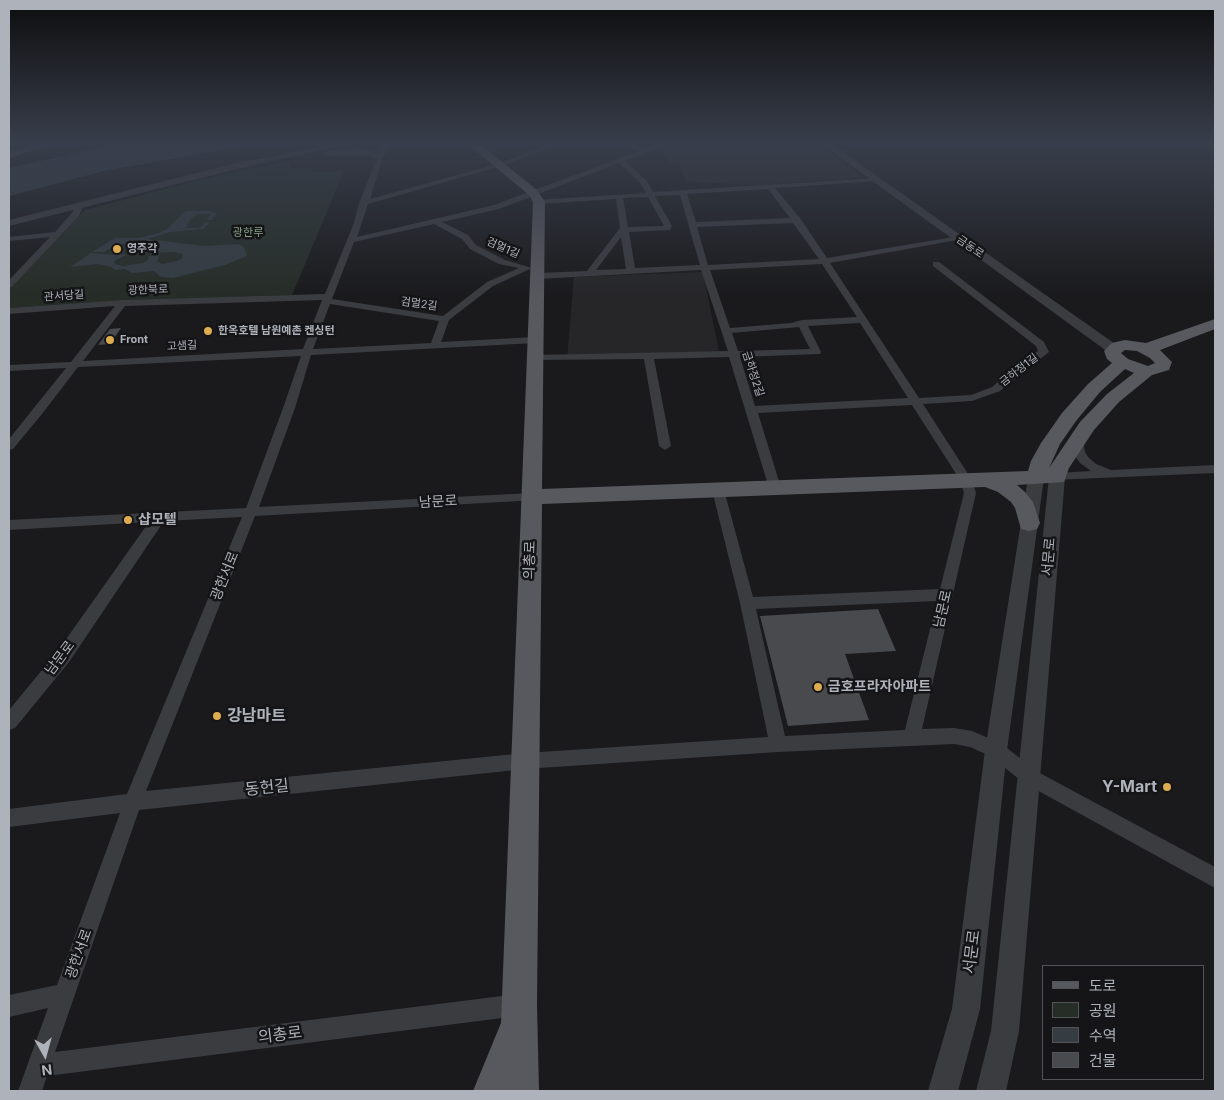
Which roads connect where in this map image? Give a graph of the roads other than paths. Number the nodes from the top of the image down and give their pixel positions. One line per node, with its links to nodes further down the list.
1 (117, 196): 14 (street)
2 (365, 196): 13 (street, 광한서로)
3 (387, 196): 13 (street)
4 (540, 196): 12 (street)
5 (630, 196): 11 (street)
6 (653, 196): 19 (street)
7 (684, 196): 18 (street, 금하정2길)
8 (778, 196): 15 (street)
9 (900, 196): 21 (street, 금동로)
10 (906, 196): 44 (street, 금동로)
11 (619, 197): 12 (street); 19 (street)
12 (536, 198): 16 (street); 27 (main road, 의총로)
13 (363, 203): 23 (street, 광한서로)
14 (79, 206): 17 (street); 20 (street)
15 (797, 220): 18 (street); 24 (street)
16 (436, 222): 23 (street); 27 (street, 검멀1길)
17 (9, 223)
18 (691, 225): 26 (street, 금하정2길)
19 (623, 230): 28 (street); 29 (street)
20 (57, 234): 22 (street); 30 (street)
21 (956, 238): 24 (street); 44 (street, 금동로)
22 (9, 239)
23 (350, 241): 31 (street, 광한서로)
24 (825, 261): 26 (street); 35 (street)
25 (936, 264): 52 (street, 금하정1길)
26 (705, 268): 28 (street); 38 (street, 금하정2길)
27 (534, 270): 29 (street); 34 (street, 검멀2길); 40 (main road, 의총로)
28 (631, 272): 29 (street)
29 (589, 274)
30 (9, 285)
31 (327, 299): 32 (street, 광한북로); 34 (street, 검멀2길); 43 (street, 광한서로)
32 (122, 303): 33 (street, 관서당길); 49 (street, 광한북로)
33 (9, 312)
34 (445, 319): 41 (street)
35 (863, 320): 36 (street); 52 (street)
36 (802, 323): 38 (street); 45 (street)
37 (1215, 324): 42 (main road)
38 (726, 331): 45 (street, 금하정2길)
39 (1215, 338): 48 (main road)
40 (535, 340): 41 (street, 고샘길); 47 (main road, 의총로)
41 (434, 345): 43 (street, 고샘길)
42 (1146, 349): 44 (main road, 금동로); 48 (main road, 금동로)
43 (307, 352): 49 (street, 고샘길); 64 (street, 광한서로)
44 (1120, 352): 51 (main road, 금동로); 59 (main road, 서문로)
45 (734, 355): 46 (street); 53 (street, 금하정2길)
46 (648, 356): 47 (street); 56 (street)
47 (535, 358): 63 (main road, 의총로)
48 (1164, 362): 51 (main road)
49 (75, 364): 50 (street, 고샘길); 55 (street, 광한북로)
50 (9, 368)
51 (1147, 370): 54 (main road, 서문로)
52 (916, 402): 53 (street, 금하정1길); 60 (street)
53 (752, 410): 61 (street, 금하정2길)
54 (1077, 442): 58 (street); 59 (main road, 서문로)
55 (9, 446)
56 (665, 446)
57 (1215, 469): 58 (street, 남문로)
58 (1111, 474): 59 (street, 남문로)
59 (1046, 477): 60 (main road, 남문로); 66 (street, 서문로); 75 (street, 서문로)
60 (976, 480): 61 (main road, 남문로); 66 (main road); 68 (street, 남문로)
61 (775, 488): 62 (main road, 남문로)
62 (718, 490): 63 (main road, 남문로); 69 (street)
63 (532, 497): 64 (street, 남문로); 74 (main road, 의총로)
64 (251, 511): 65 (street, 남문로); 76 (street, 광한서로)
65 (159, 518): 67 (street, 남문로); 70 (street, 남문로)
66 (1029, 523): 73 (street, 서문로)
67 (9, 525)
68 (946, 595): 69 (street); 71 (street, 남문로)
69 (747, 603): 72 (street)
70 (9, 722)
71 (912, 737): 72 (street); 73 (street)
72 (778, 744): 74 (street)
73 (996, 750): 75 (street); 86 (street, 서문로)
74 (525, 762): 76 (street, 동헌길); 81 (main road, 의총로)
75 (1030, 778): 78 (street); 87 (street, 서문로)
76 (133, 802): 77 (street, 동헌길); 79 (street, 광한서로)
77 (9, 818)
78 (1215, 878)
79 (65, 994): 80 (street, 광한서로); 82 (street, 광한서로)
80 (9, 1006)
81 (519, 1015): 82 (street, 의총로); 84 (main road); 85 (main road, 의총로)
82 (40, 1065): 83 (street, 광한서로)
83 (30, 1091)
84 (492, 1091)
85 (520, 1091)
86 (942, 1091)
87 (991, 1091)

